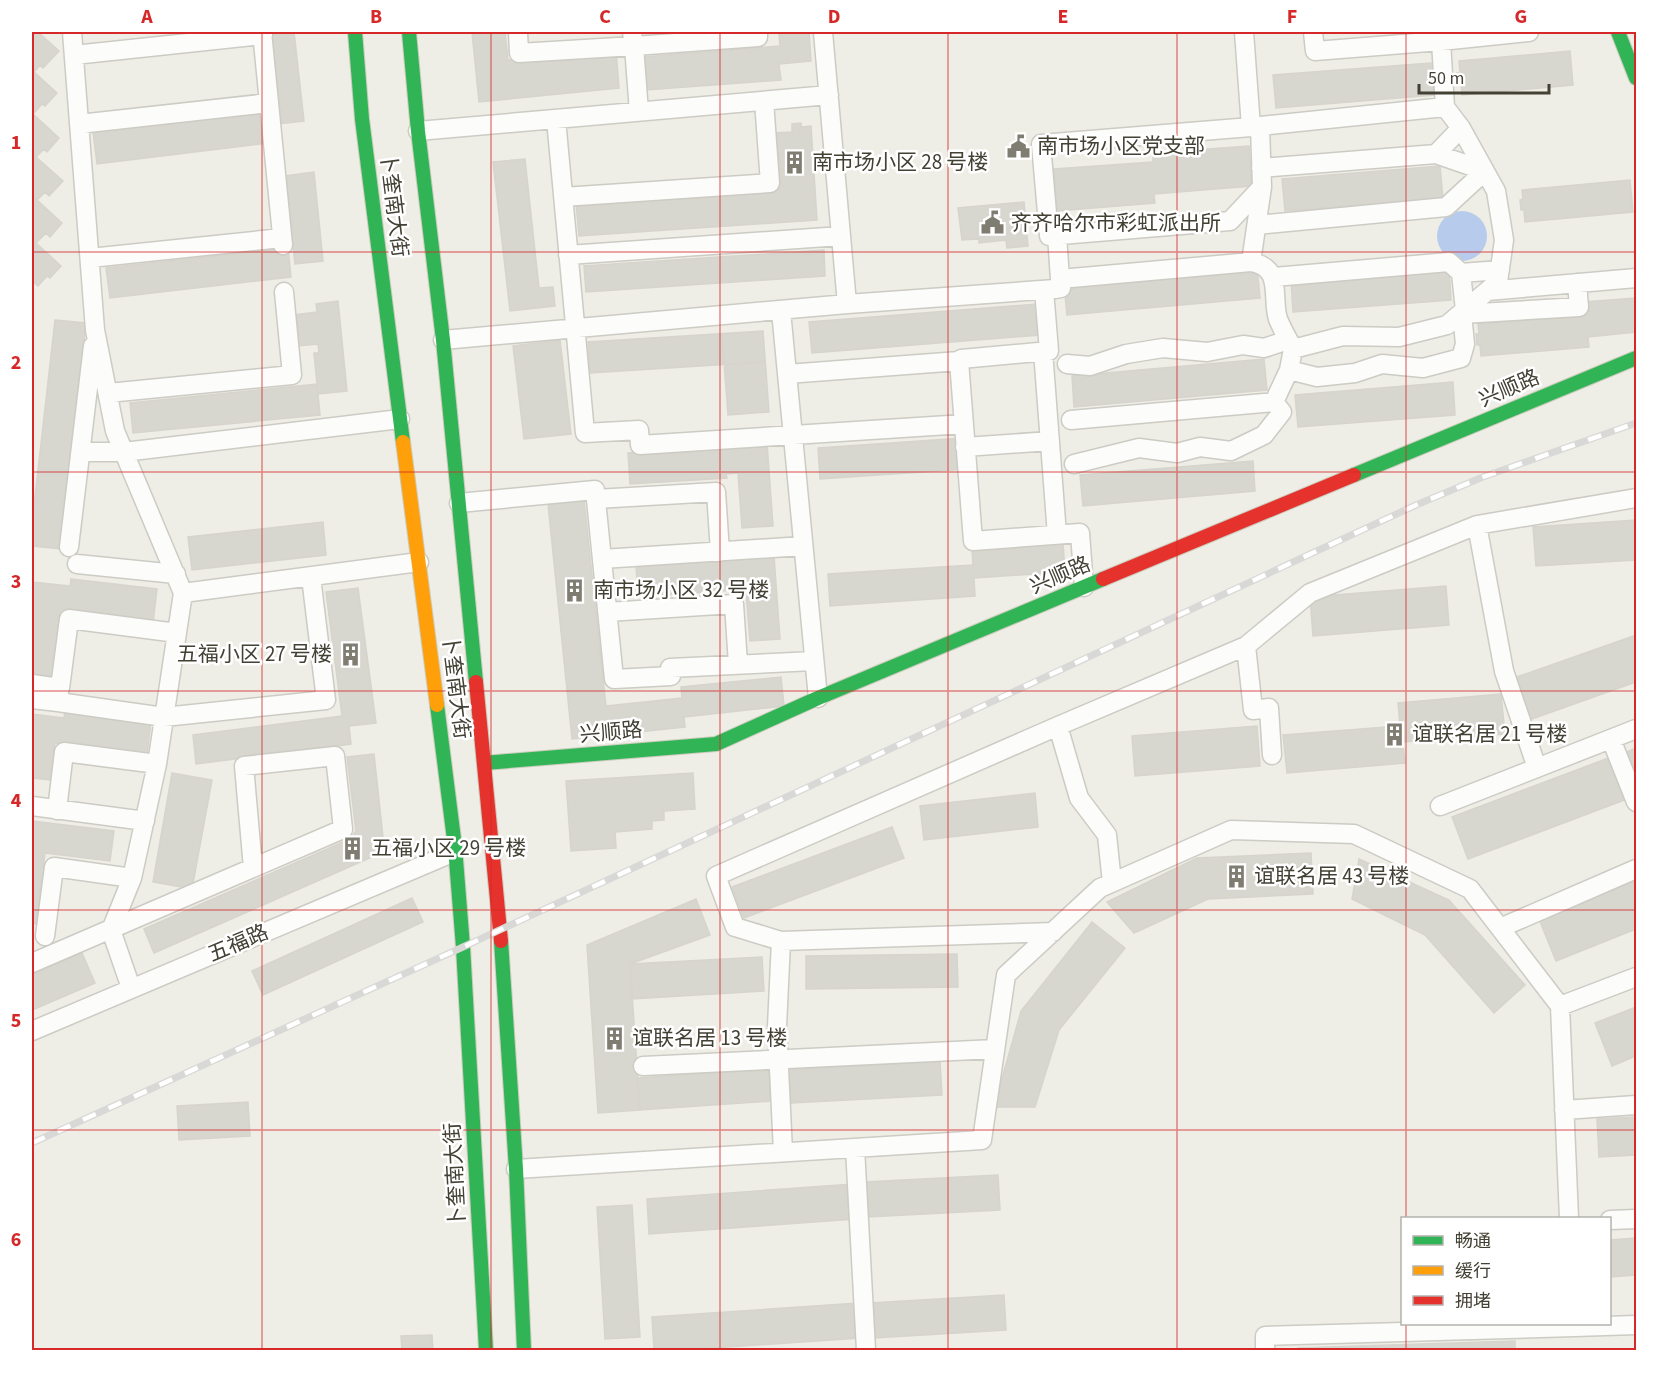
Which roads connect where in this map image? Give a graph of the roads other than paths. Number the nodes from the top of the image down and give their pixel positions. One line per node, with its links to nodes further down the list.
1 (72, 32): 14 (street)
2 (355, 32): 61 (main road, 卜奎南大街)
3 (409, 32): 25 (main road, 卜奎南大街)
4 (518, 32): 13 (street)
5 (758, 32): 13 (street)
6 (823, 32): 16 (street)
7 (1244, 32): 23 (street)
8 (1314, 32): 12 (street)
9 (1529, 32): 12 (street)
10 (1618, 32): 15 (main road)
11 (262, 33): 14 (street); 18 (street)
12 (1452, 37): 19 (street)
13 (633, 39): 20 (street)
14 (74, 55): 22 (street)
15 (1636, 78)
16 (829, 95): 17 (street); 33 (street)
17 (764, 101): 20 (street); 30 (street)
18 (269, 103): 22 (street); 35 (street)
19 (1445, 107): 23 (street); 24 (street)
20 (639, 112): 21 (street)
21 (556, 119): 25 (street); 30 (street)
22 (79, 124): 35 (street)
23 (1256, 126): 27 (street); 32 (street)
24 (1461, 128): 26 (street); 28 (street)
25 (418, 131): 51 (main road, 卜奎南大街)
26 (1436, 154): 27 (street); 28 (street)
27 (1261, 168): 29 (street)
28 (1485, 171): 31 (street); 37 (street)
29 (1262, 187): 31 (street); 32 (street)
30 (563, 197): 34 (street)
31 (1257, 225): 36 (street)
32 (1057, 235): 41 (street)
33 (841, 236): 34 (street); 46 (street)
34 (568, 255): 49 (street)
35 (90, 258): 50 (street)
36 (1251, 262): 39 (street); 41 (street)
37 (1500, 270): 38 (street); 44 (street)
38 (1461, 273): 39 (street); 48 (street)
39 (1274, 277): 52 (street)
40 (1636, 278): 42 (street)
41 (1060, 279): 43 (street)
42 (1577, 283): 44 (street); 48 (street)
43 (1044, 290): 46 (street); 53 (street)
44 (1487, 291): 48 (street)
45 (284, 292): 59 (street)
46 (847, 304): 47 (street)
47 (781, 311): 49 (street); 58 (street)
48 (1463, 312): 52 (street); 57 (street)
49 (574, 328): 51 (street); 64 (street)
50 (95, 330): 59 (street); 67 (street)
51 (443, 340): 72 (main road, 卜奎南大街)
52 (1291, 345): 56 (street); 57 (street)
53 (1043, 351): 55 (street); 65 (street)
54 (1636, 358): 81 (main road, 兴顺路)
55 (961, 359)
56 (1067, 364)
57 (1289, 370): 60 (street)
58 (787, 374): 63 (street); 64 (street)
59 (108, 393): 68 (street)
60 (1274, 402): 62 (street); 69 (street)
61 (400, 419): 68 (street); 78 (main road, 卜奎南大街)
62 (1071, 420)
63 (964, 424): 64 (street); 66 (street)
64 (793, 436): 75 (street)
65 (1050, 441): 66 (street); 74 (street)
66 (966, 447): 74 (street)
67 (81, 452): 68 (street); 79 (street)
68 (124, 452): 79 (street)
69 (1074, 464)
70 (1636, 498): 73 (street)
71 (596, 500): 72 (street); 76 (street); 77 (street)
72 (459, 503): 97 (main road, 卜奎南大街)
73 (1477, 525): 85 (street); 99 (street)
74 (1058, 535): 81 (street)
75 (803, 546): 76 (street); 86 (street)
76 (720, 552): 77 (street)
77 (602, 559): 83 (street)
78 (419, 562): 80 (street); 135 (main road, 卜奎南大街)
79 (176, 574): 82 (street)
80 (311, 577): 82 (street); 92 (street)
81 (1084, 587): 90 (main road, 兴顺路)
82 (183, 593): 84 (street)
83 (607, 612): 87 (street); 87 (street)
84 (177, 633): 89 (street); 92 (street)
85 (1246, 646): 93 (street); 96 (street)
86 (814, 661): 87 (street); 90 (street)
87 (738, 664)
88 (32, 684): 89 (street)
89 (59, 695): 91 (street); 92 (street)
90 (818, 698): 97 (main road, 兴顺路)
91 (32, 699)
92 (164, 717): 98 (street)
93 (1058, 726): 109 (street); 115 (street)
94 (1636, 729): 95 (street)
95 (1611, 739): 99 (street); 100 (street)
96 (1272, 755)
97 (484, 763): 128 (main road, 卜奎南大街)
98 (158, 764): 103 (street); 104 (street)
99 (1537, 768): 102 (street)
100 (1636, 802)
101 (32, 806): 103 (street)
102 (1440, 806)
103 (57, 810): 104 (street)
104 (145, 821): 108 (street)
105 (445, 856): 118 (street, 五福路)
106 (253, 868): 106 (street); 111 (street)
107 (1636, 869): 110 (street)
108 (132, 878): 111 (street); 113 (street)
109 (1112, 883): 110 (street); 112 (street)
110 (1500, 928): 119 (street)
111 (111, 930): 114 (street); 118 (street)
112 (1053, 932): 115 (street); 121 (street)
113 (38, 936): 114 (street)
114 (84, 941): 116 (street)
115 (781, 941): 122 (street)
116 (32, 963)
117 (1636, 977): 119 (street)
118 (131, 988): 120 (street, 五福路)
119 (1560, 1006): 125 (street)
120 (32, 1032)
121 (995, 1049): 122 (street); 126 (street)
122 (778, 1059): 123 (street); 127 (street)
123 (644, 1066)
124 (1636, 1105): 125 (street)
125 (1564, 1110): 129 (street)
126 (855, 1148): 127 (street); 137 (street)
127 (783, 1152): 128 (street)
128 (516, 1169): 136 (main road, 卜奎南大街)
129 (1569, 1217)
130 (1636, 1219): 131 (street)
131 (1611, 1220)
132 (1611, 1324): 133 (street)
133 (1636, 1324)
134 (1574, 1325): 138 (street)
135 (486, 1350)
136 (524, 1350)
137 (866, 1350)
138 (1265, 1350)

